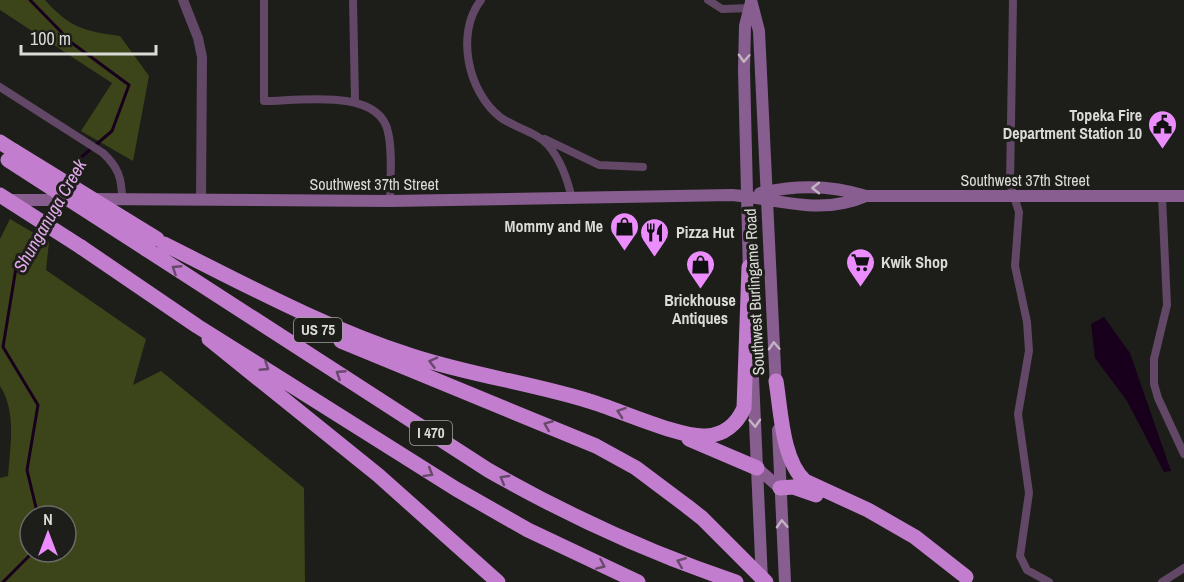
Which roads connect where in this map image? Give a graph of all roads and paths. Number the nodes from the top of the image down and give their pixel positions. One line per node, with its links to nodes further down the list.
1 (183, 0): 22 (street)
2 (264, 0): 9 (street)
3 (353, 0): 9 (street)
4 (481, 0): 10 (street)
5 (708, 0): 7 (street)
6 (1013, 0): 20 (street)
7 (751, 3): 15 (main road, Southwest Burlingame Road, one-way to 15); 16 (main road, Southwest Burlingame Road)
8 (0, 87): 21 (street)
9 (355, 101): 25 (street)
10 (539, 136): 13 (street); 23 (street)
11 (0, 142): 12 (highway)
12 (7, 155): 26 (highway, I 470, bridge)
13 (643, 167)
14 (0, 195): 28 (highway, I 470, bridge)
15 (747, 196): 16 (main road, Southwest 37th Street); 23 (main road, Southwest 37th Street); 27 (main road, Southwest Burlingame Road)
16 (766, 196): 17 (main road, Southwest 37th Street, one-way to 16); 17 (main road, Southwest 37th Street); 29 (main road, Southwest Burlingame Road, one-way to 16)
17 (866, 196): 20 (main road, Southwest 37th Street)
18 (1162, 196): 19 (main road, Southwest 37th Street); 20 (main road, Southwest 37th Street); 31 (street)
19 (1184, 196)
20 (1015, 197): 44 (street)
21 (122, 199): 22 (main road, Southwest 37th Street); 24 (main road, Southwest 37th Street)
22 (201, 199): 25 (main road, Southwest 37th Street)
23 (572, 199): 25 (main road, Southwest 37th Street)
24 (0, 201)
25 (390, 201)
26 (156, 244): 30 (highway, one-way to 26); 41 (highway, I 470, one-way to 26); 42 (highway, US 75, one-way to 26, bridge)
27 (749, 267): 30 (highway); 33 (main road, Southwest Burlingame Road, one-way to 33)
28 (197, 326): 32 (highway); 40 (highway, I 470, one-way to 40)
29 (776, 381): 34 (main road, Southwest Burlingame Road); 37 (highway)
30 (676, 431): 33 (highway)
31 (1184, 454)
32 (354, 456): 38 (highway); 39 (highway)
33 (757, 468): 34 (main road); 35 (main road, Southwest Burlingame Road)
34 (780, 488): 35 (main road); 37 (highway); 43 (main road, Southwest Burlingame Road, one-way to 34)
35 (759, 515): 42 (main road, Southwest Burlingame Road)
36 (1184, 568): 45 (street)
37 (971, 580)
38 (486, 582)
39 (498, 582)
40 (638, 582)
41 (736, 582)
42 (764, 582)
43 (785, 582)
44 (1049, 582)
45 (1162, 582)

